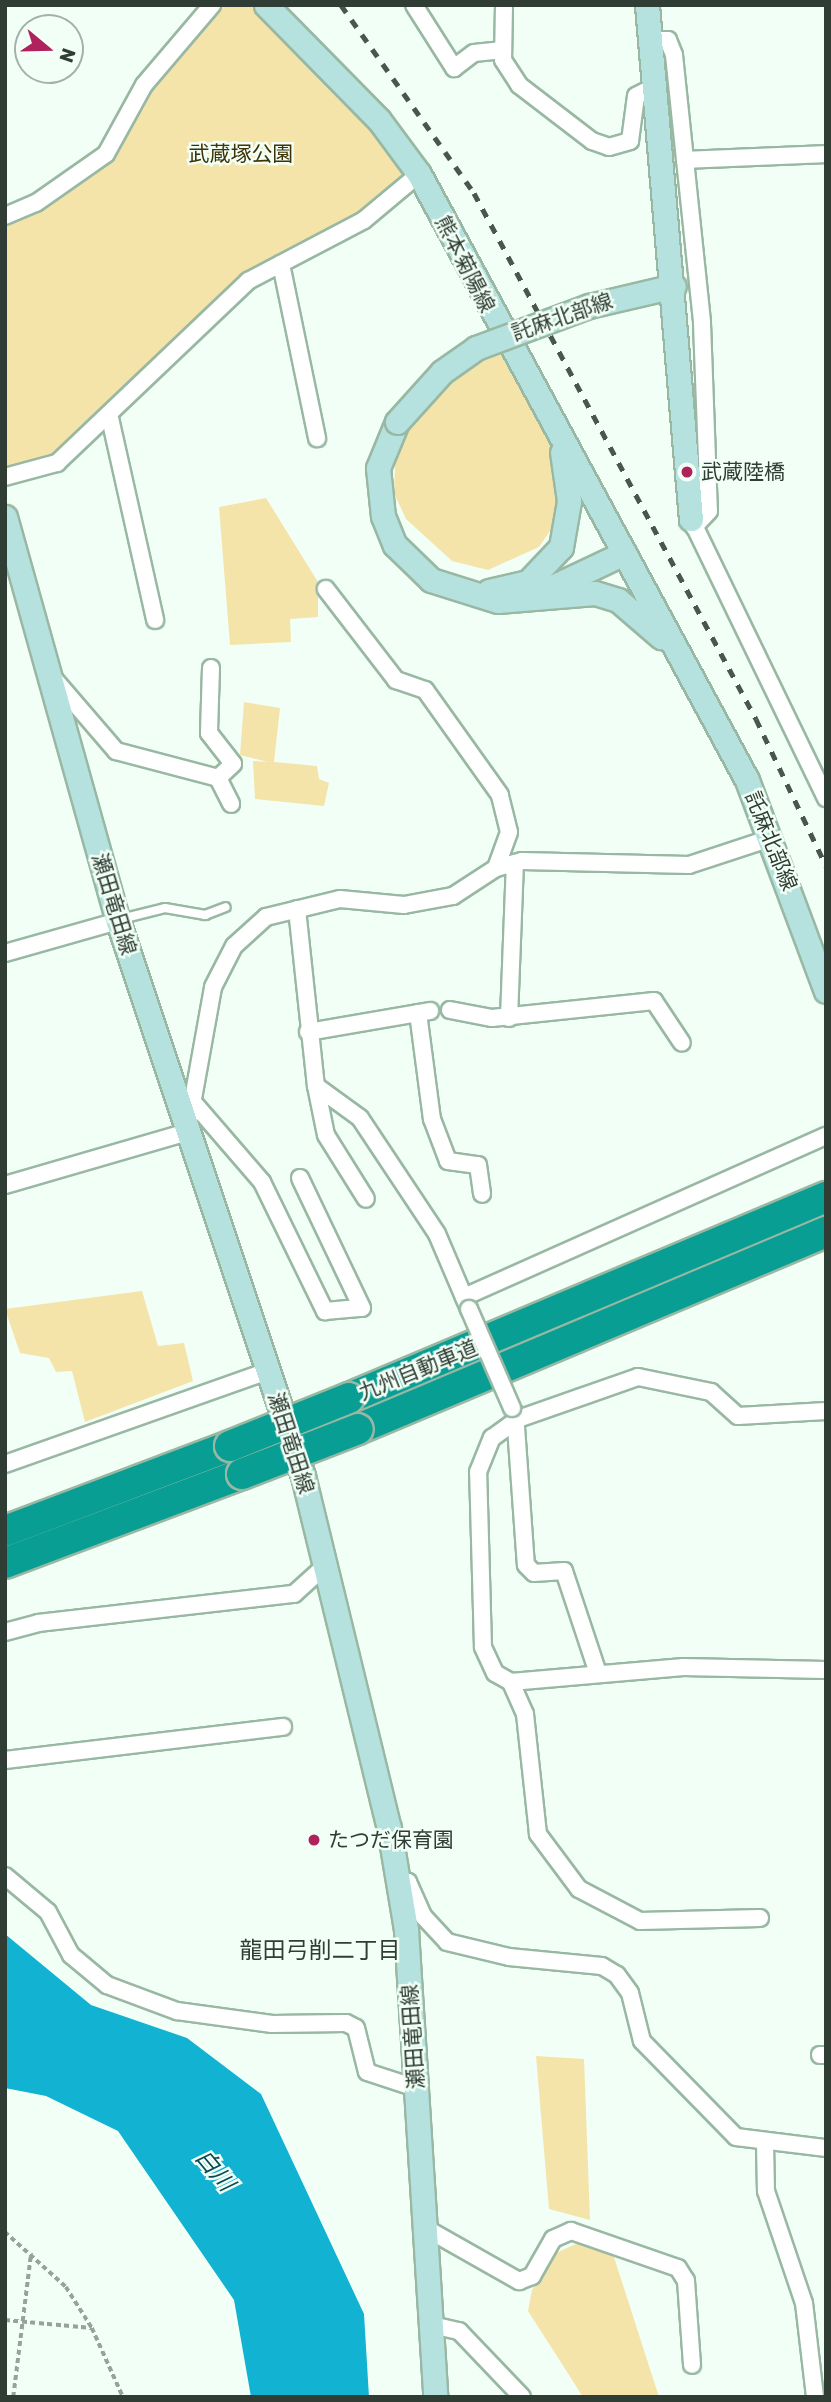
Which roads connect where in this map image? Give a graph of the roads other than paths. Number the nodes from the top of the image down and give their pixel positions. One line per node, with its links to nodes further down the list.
1 (212, 5): 12 (street)
2 (266, 5): 11 (main road, 熊本菊陽線)
3 (414, 5): 7 (street)
4 (504, 5): 7 (street)
5 (647, 5): 6 (main road)
6 (651, 40): 8 (main road); 10 (street)
7 (503, 50): 8 (street)
8 (656, 86): 14 (main road)
9 (826, 154): 10 (street)
10 (685, 160): 20 (street)
11 (419, 174): 13 (street); 16 (main road, 熊本菊陽線)
12 (5, 216)
13 (281, 264): 15 (street); 17 (street)
14 (674, 286): 20 (main road); 22 (main road, 託麻北部線, bridge)
15 (110, 418): 18 (street); 25 (street)
16 (560, 437): 21 (main road, 熊本菊陽線); 22 (main road)
17 (317, 438)
18 (5, 477)
19 (5, 517): 27 (main road, 瀬田竜田線)
20 (693, 523): 30 (street)
21 (624, 553): 24 (main road, 託麻北部線); 26 (main road, 託麻北部線)
22 (447, 588): 24 (main road, 託麻北部線)
23 (326, 589): 34 (street)
24 (498, 601): 26 (main road, 託麻北部線)
25 (155, 620)
26 (682, 660): 32 (main road, 託麻北部線)
27 (45, 668): 29 (street); 37 (main road, 瀬田竜田線)
28 (211, 668): 29 (street)
29 (218, 778): 31 (street)
30 (826, 798)
31 (230, 804)
32 (771, 838): 33 (street); 39 (main road, 託麻北部線)
33 (515, 863): 34 (street); 41 (street)
34 (496, 868): 36 (street)
35 (226, 907): 37 (lane)
36 (297, 909): 42 (street); 45 (street)
37 (118, 921): 38 (street); 46 (main road, 瀬田竜田線)
38 (5, 953)
39 (826, 991)
40 (450, 1010): 41 (street)
41 (509, 1017): 43 (street)
42 (308, 1032): 44 (street); 50 (street)
43 (682, 1043)
44 (316, 1086): 52 (street); 54 (street)
45 (193, 1102): 46 (street); 48 (street)
46 (187, 1132): 49 (street); 55 (main road, 瀬田竜田線)
47 (826, 1136): 54 (street)
48 (300, 1178)
49 (5, 1185)
50 (482, 1194)
51 (826, 1197): 59 (highway, 九州自動車道, bridge)
52 (366, 1199)
53 (826, 1232): 60 (highway, 九州自動車道, bridge)
54 (466, 1303): 57 (street, bridge)
55 (268, 1371): 58 (street); 61 (main road, 瀬田竜田線)
56 (826, 1411): 57 (street)
57 (515, 1414): 64 (street); 65 (street)
58 (5, 1464)
59 (5, 1531)
60 (5, 1563)
61 (326, 1565): 62 (street); 69 (main road, 瀬田竜田線)
62 (5, 1632)
63 (826, 1670): 64 (street)
64 (598, 1673): 65 (street)
65 (511, 1682): 70 (street)
66 (283, 1727): 67 (street)
67 (5, 1760)
68 (5, 1876): 71 (street)
69 (401, 1882): 71 (main road, 瀬田竜田線); 72 (street)
70 (760, 1918)
71 (416, 2088): 74 (main road, 瀬田竜田線)
72 (765, 2144): 73 (street); 79 (street)
73 (826, 2148)
74 (427, 2229): 75 (main road, 瀬田竜田線); 76 (street)
75 (432, 2325): 77 (main road, 瀬田竜田線); 78 (street)
76 (692, 2365)
77 (435, 2397)
78 (522, 2397)
79 (815, 2397)

